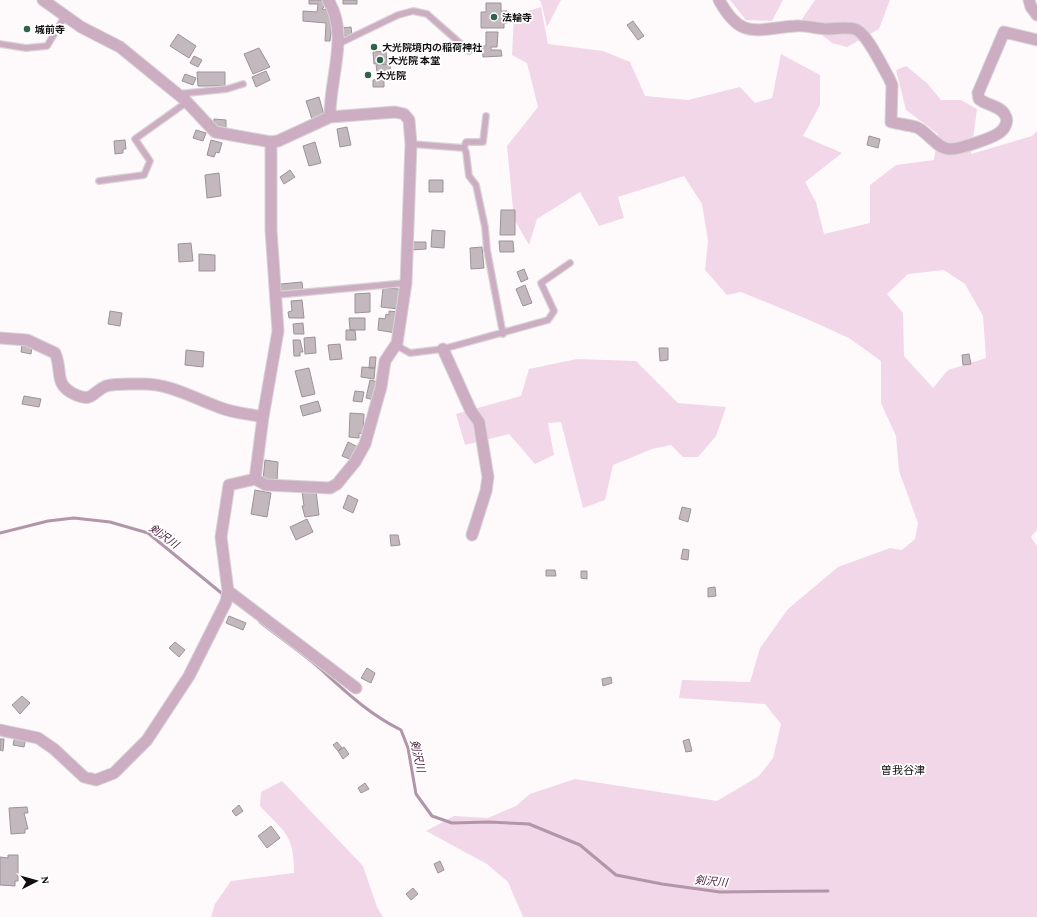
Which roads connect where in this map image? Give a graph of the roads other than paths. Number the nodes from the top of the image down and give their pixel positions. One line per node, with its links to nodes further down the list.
1 (43, 0): 5 (street)
2 (328, 0): 9 (street)
3 (719, 0): 7 (street)
4 (1029, 0): 6 (street)
5 (65, 16): 8 (lane); 12 (street)
6 (1037, 16)
7 (1037, 40)
8 (0, 44)
9 (338, 44): 10 (lane); 14 (street)
10 (469, 50)
11 (243, 84): 12 (lane)
12 (177, 94): 13 (street)
13 (187, 102): 16 (street); 19 (lane)
14 (330, 116): 16 (street); 17 (street)
15 (486, 116): 18 (lane)
16 (271, 142): 22 (street)
17 (411, 144): 18 (lane); 21 (street)
18 (464, 148): 23 (lane)
19 (99, 181)
20 (570, 263): 23 (lane)
21 (406, 283): 22 (lane); 25 (street)
22 (276, 295): 27 (street)
23 (503, 334): 26 (lane)
24 (0, 338): 27 (street)
25 (397, 343): 26 (lane); 28 (street)
26 (443, 349): 29 (street)
27 (263, 416): 28 (street)
28 (255, 479): 30 (street)
29 (472, 535)
30 (227, 596): 31 (street); 32 (street)
31 (356, 688)
32 (0, 730)

